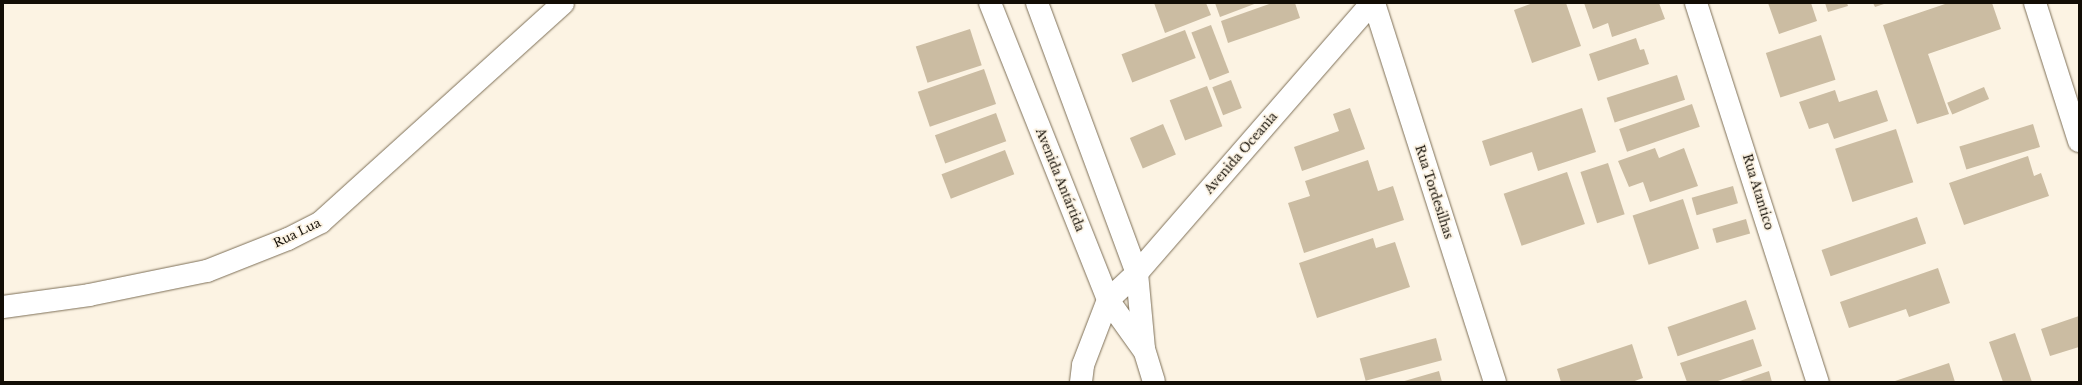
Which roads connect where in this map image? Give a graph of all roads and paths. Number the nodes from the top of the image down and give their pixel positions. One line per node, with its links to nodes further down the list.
1 (563, 3): 11 (street, Rua Lua)
2 (990, 3): 10 (street, Avenida Antártida)
3 (1037, 3): 9 (street, Avenida Antártida)
4 (1373, 3): 9 (street, Avenida Oceania); 15 (street, Rua Tordesilhas)
5 (1696, 3): 16 (street, Rua Atantico)
6 (2035, 3): 7 (street)
7 (2074, 112): 8 (street)
8 (2079, 141)
9 (1137, 273): 10 (street, Avenida Oceania); 12 (street, Avenida Antártida)
10 (1108, 300): 12 (street, Avenida Antártida); 13 (street)
11 (3, 307)
12 (1144, 350): 14 (street, Avenida Antártida)
13 (1081, 382)
14 (1154, 382)
15 (1495, 382)
16 (1818, 382)

